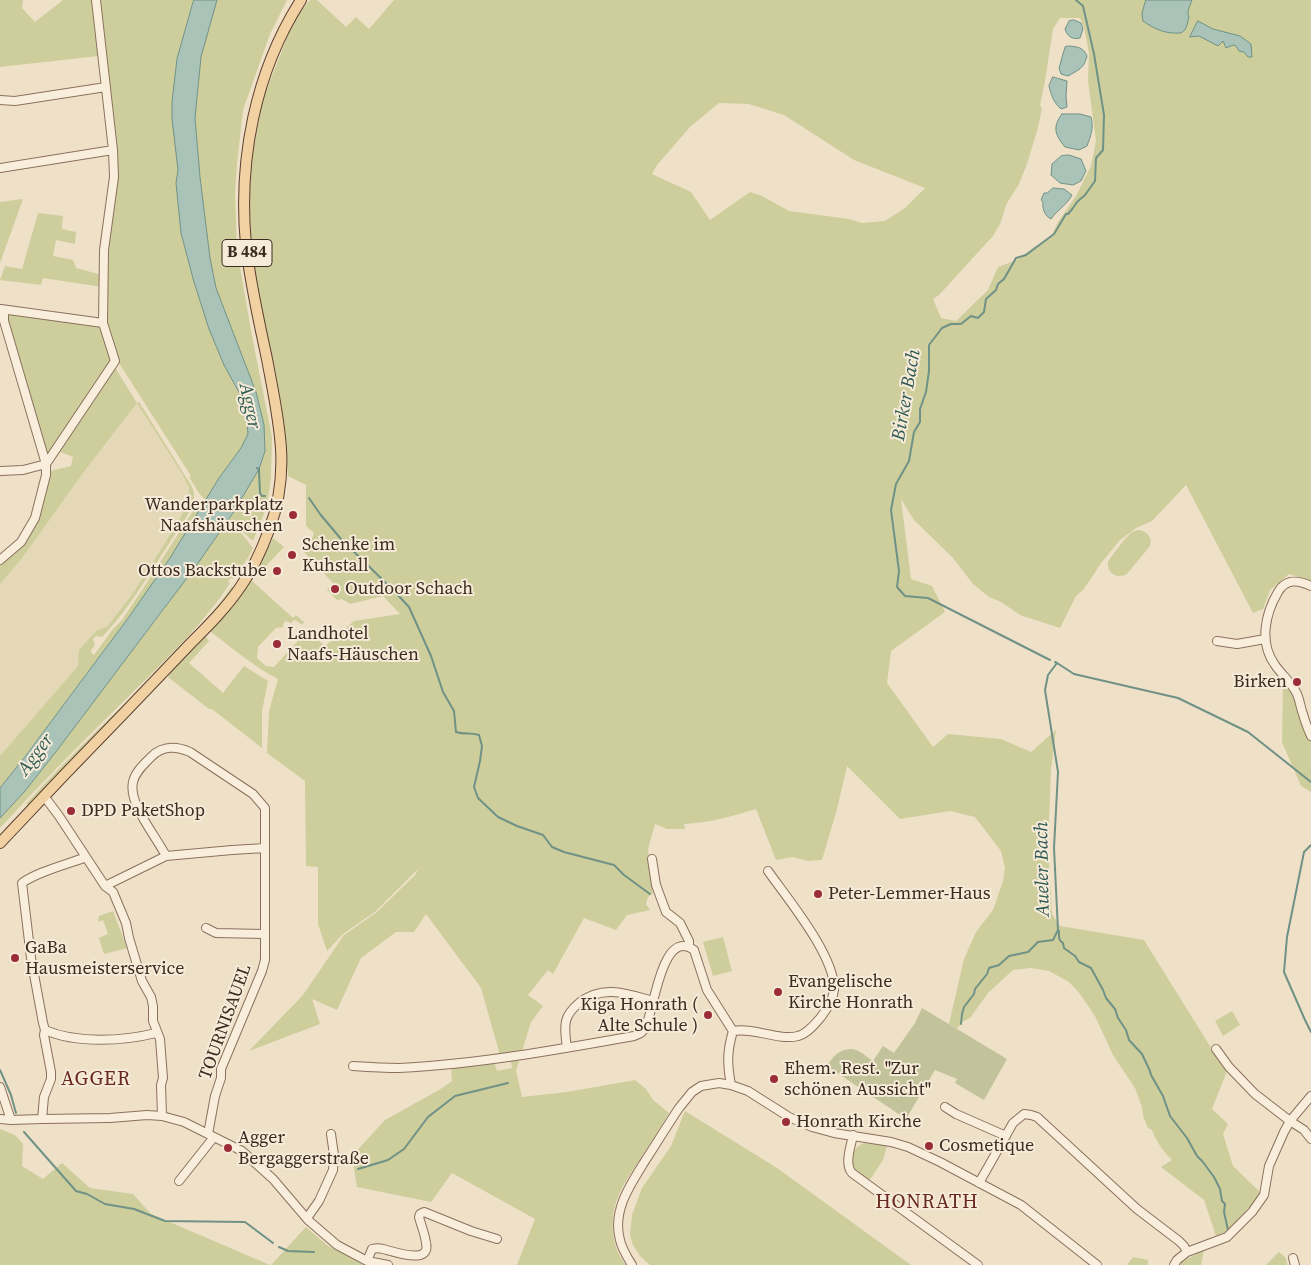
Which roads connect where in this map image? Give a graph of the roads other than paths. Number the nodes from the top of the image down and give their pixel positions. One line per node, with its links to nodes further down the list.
1 (96, 0): 3 (street)
2 (301, 0): 16 (main road, B 484)
3 (106, 87): 4 (street); 5 (street)
4 (0, 100)
5 (113, 150): 6 (street); 8 (street)
6 (0, 168)
7 (2, 310): 8 (street); 9 (street)
8 (103, 323): 9 (street)
9 (46, 464): 10 (street); 11 (street)
10 (0, 471)
11 (0, 560)
12 (1311, 586): 13 (street)
13 (1265, 639): 14 (street); 15 (street)
14 (1217, 641)
15 (1311, 736)
16 (44, 796): 17 (main road, B 484); 20 (street)
17 (0, 843)
18 (265, 848): 19 (street); 19 (street, TOURNISAUEL); 25 (street, TOURNISAUEL)
19 (166, 856): 23 (street)
20 (86, 858): 23 (street); 28 (street)
21 (652, 860): 26 (street)
22 (768, 871): 30 (street)
23 (105, 886): 29 (street)
24 (206, 928): 25 (street)
25 (265, 934): 44 (street, TOURNISAUEL)
26 (688, 946): 27 (street); 30 (street)
27 (653, 1001): 31 (street); 31 (street)
28 (45, 1030): 29 (street); 39 (street)
29 (156, 1032): 38 (street)
30 (734, 1032): 34 (street)
31 (567, 1048): 33 (street)
32 (1216, 1049): 42 (street)
33 (353, 1066)
34 (730, 1085): 45 (street); 55 (street)
35 (0, 1087): 41 (street)
36 (1311, 1096): 42 (street)
37 (945, 1107): 46 (street)
38 (162, 1116): 39 (street); 44 (street)
39 (42, 1119): 41 (street)
40 (0, 1120): 41 (street)
41 (11, 1120)
42 (1290, 1121): 47 (street); 52 (street)
43 (331, 1134): 50 (street)
44 (210, 1135): 48 (street); 50 (street)
45 (853, 1135): 49 (street); 56 (street)
46 (1006, 1136): 49 (street); 52 (street)
47 (1311, 1139)
48 (179, 1181)
49 (979, 1183): 57 (street)
50 (307, 1218): 53 (street)
51 (497, 1239): 53 (street)
52 (1187, 1252): 58 (street)
53 (367, 1261): 54 (street)
54 (388, 1265)
55 (632, 1265)
56 (978, 1265)
57 (1097, 1265)
58 (1174, 1265)

